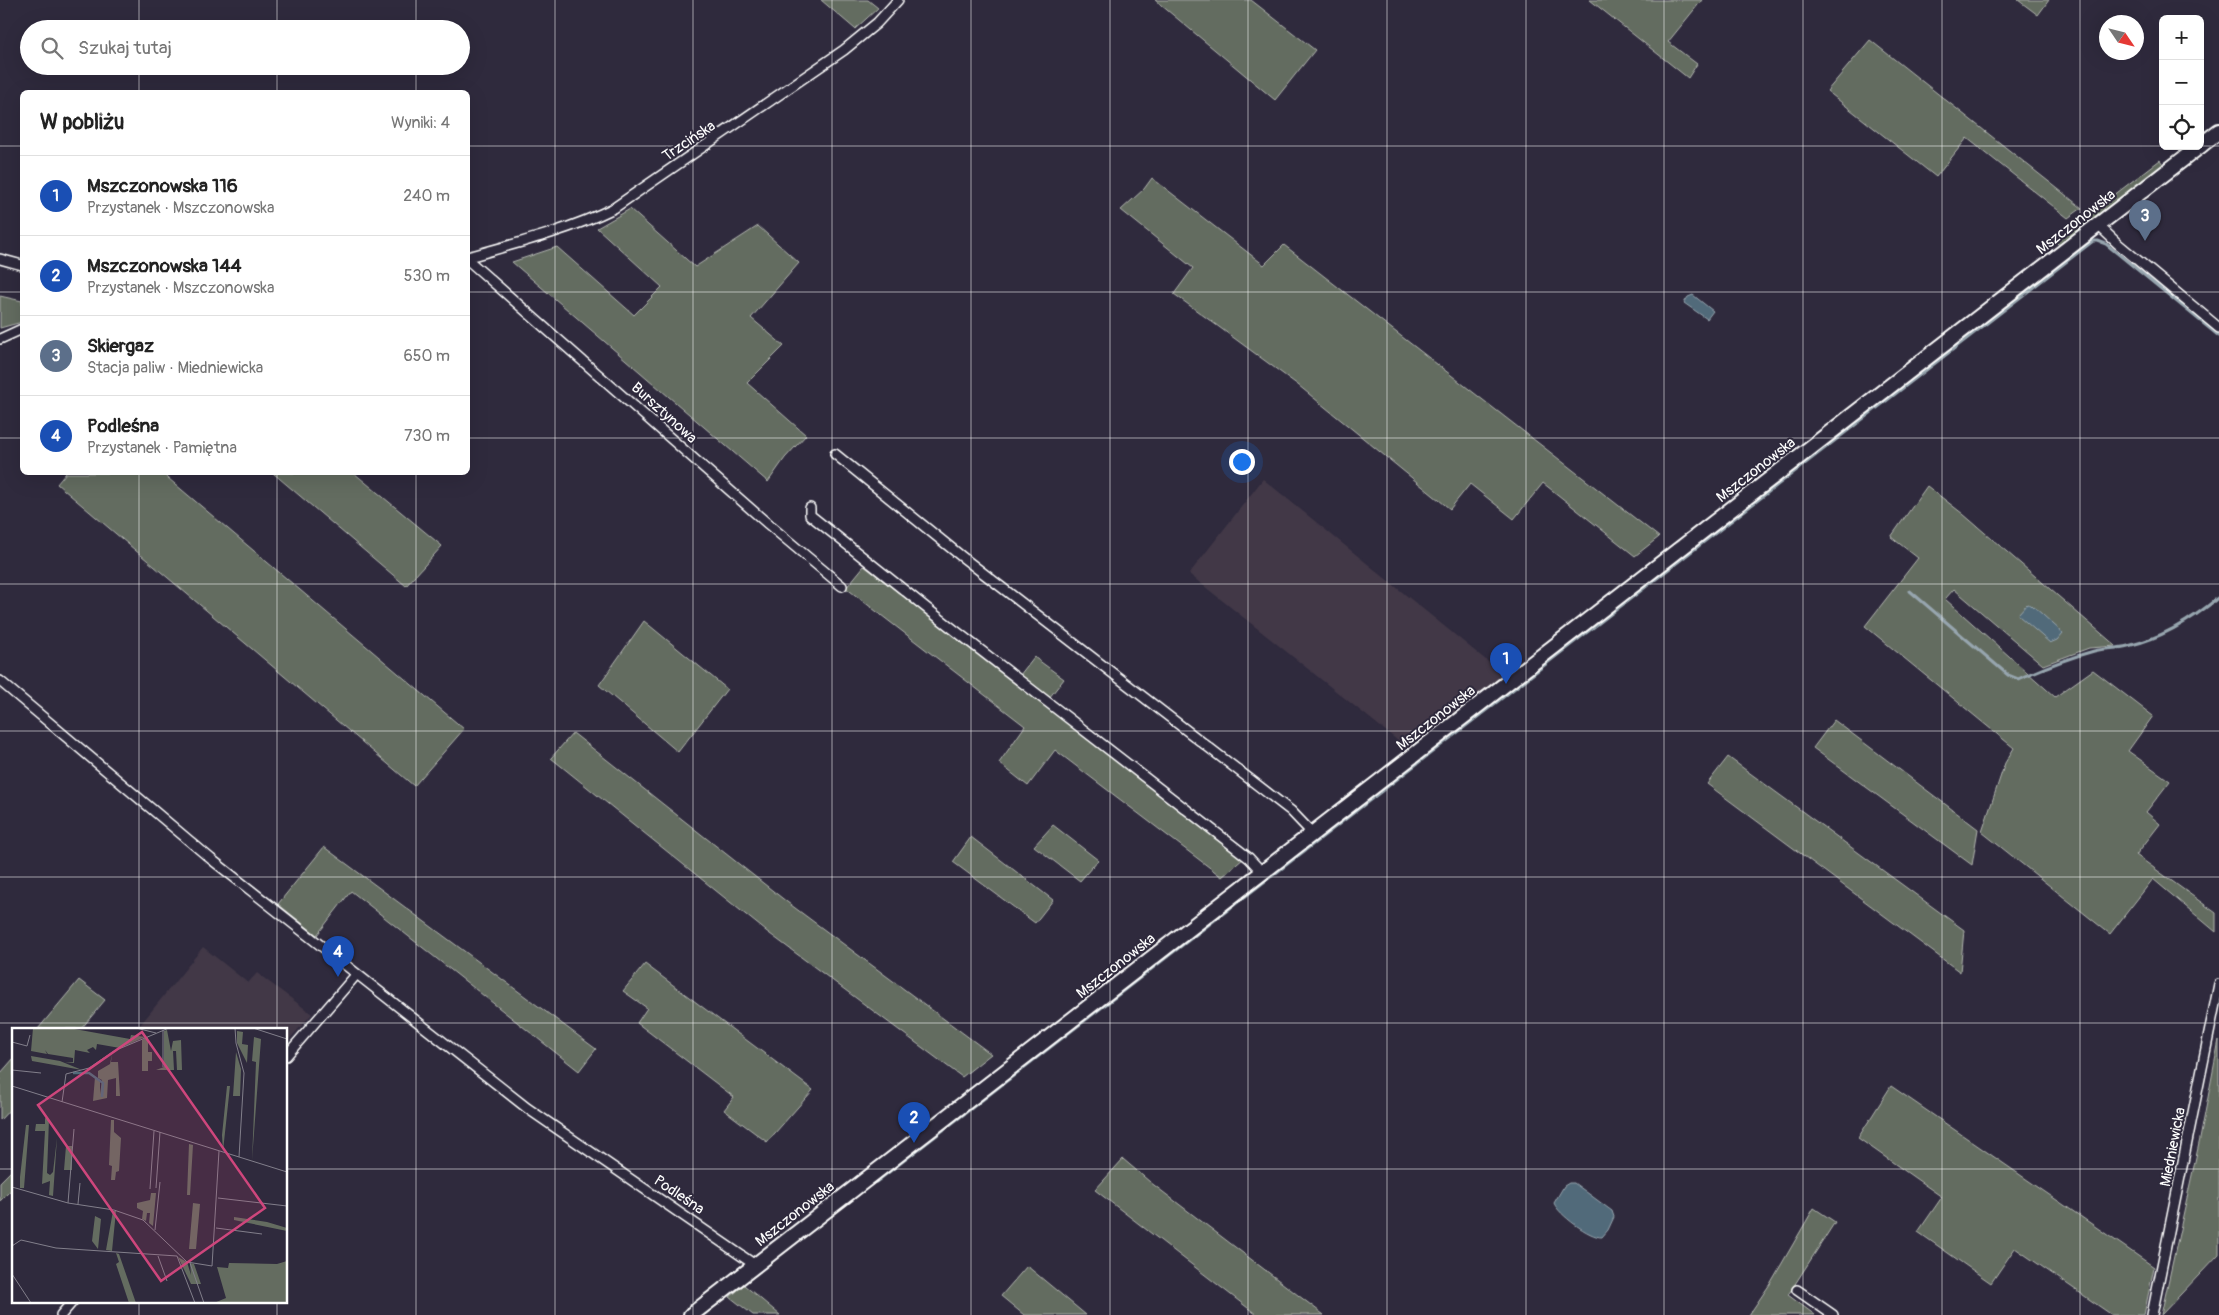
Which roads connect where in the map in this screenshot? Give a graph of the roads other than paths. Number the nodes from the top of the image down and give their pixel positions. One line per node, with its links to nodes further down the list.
1 (898, 0): 6 (street, Trzcińska)
2 (2219, 131): 3 (main road, Mszczonowska)
3 (2204, 143)
4 (2195, 150): 5 (main road, Mszczonowska)
5 (2099, 226): 10 (street); 17 (main road, Mszczonowska)
6 (470, 257)
7 (0, 259): 9 (street)
8 (470, 260): 15 (street, Bursztynowa)
9 (20, 264)
10 (2219, 328)
11 (20, 329): 12 (street)
12 (0, 339)
13 (835, 454): 17 (street)
14 (810, 508): 18 (street)
15 (842, 586)
16 (0, 681): 19 (street, Podleśna)
17 (1313, 834): 18 (main road, Mszczonowska)
18 (1263, 873): 22 (main road, Mszczonowska)
19 (356, 975): 21 (street); 22 (street, Podleśna)
20 (2219, 984): 28 (street, Miedniewicka)
21 (288, 1054)
22 (755, 1265): 26 (main road, Mszczonowska)
23 (1798, 1290): 27 (street)
24 (72, 1302): 25 (street)
25 (61, 1315)
26 (692, 1315)
27 (1833, 1315)
28 (2152, 1315)

